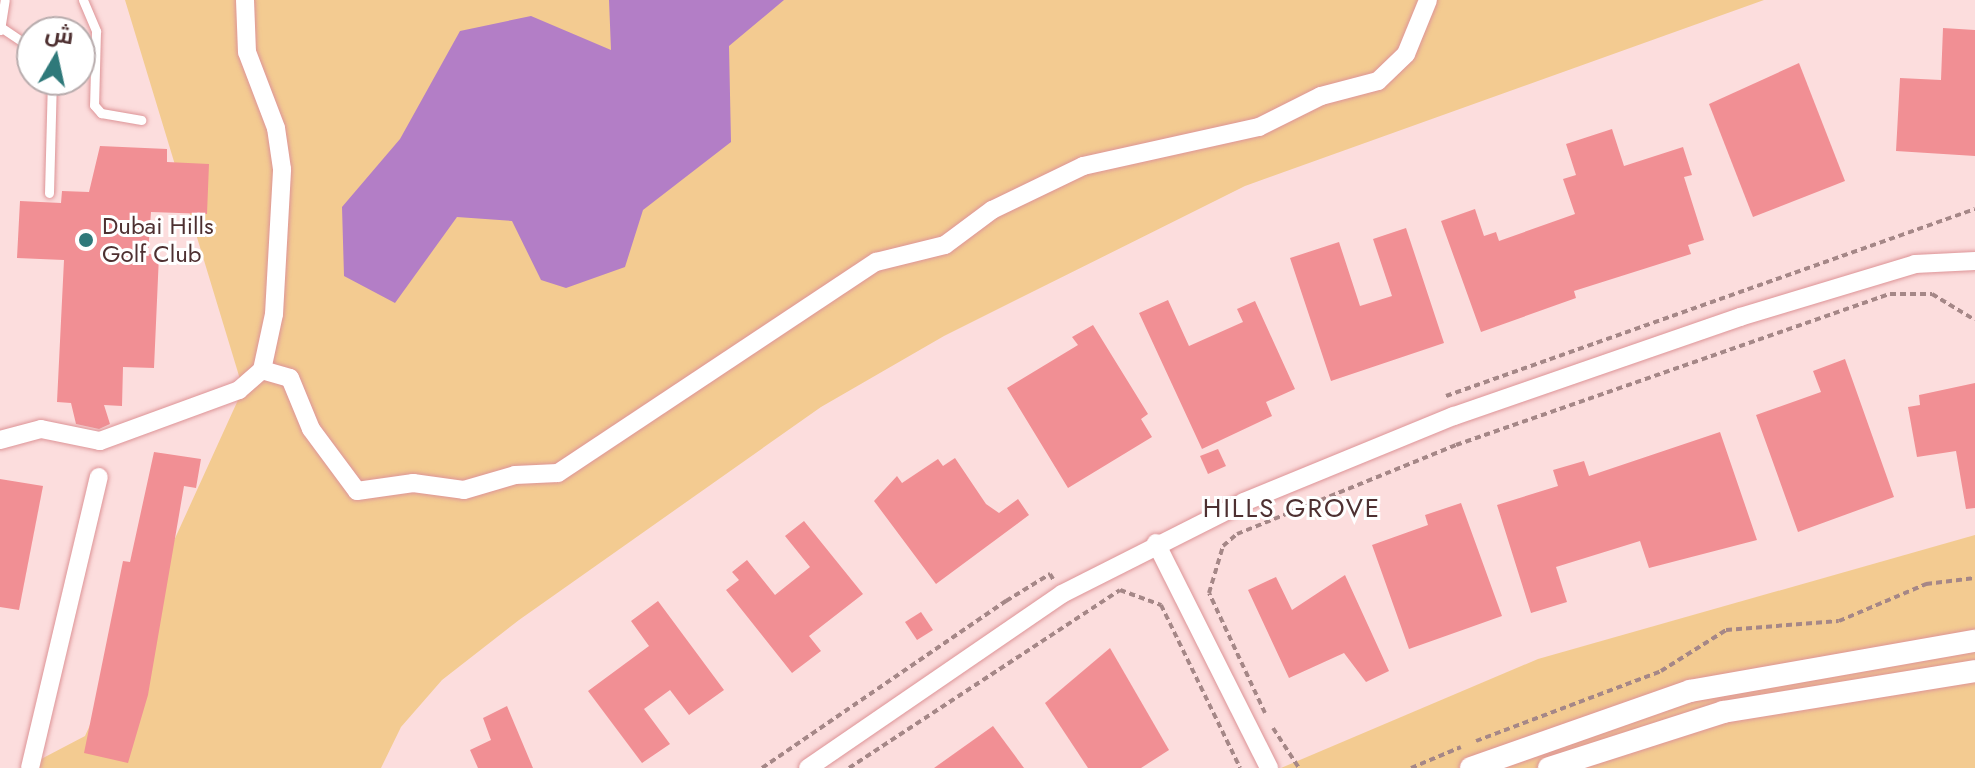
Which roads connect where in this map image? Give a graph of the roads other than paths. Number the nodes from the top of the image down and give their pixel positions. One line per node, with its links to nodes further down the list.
1 (5, 0): 5 (lane)
2 (83, 0): 7 (lane)
3 (245, 0): 10 (street)
4 (1428, 0): 10 (street)
5 (1, 29)
6 (52, 96): 8 (lane)
7 (141, 120)
8 (49, 193)
9 (1975, 261): 13 (street)
10 (262, 370): 11 (street)
11 (0, 440)
12 (99, 477): 16 (street)
13 (1156, 543): 17 (street); 18 (street)
14 (1975, 641): 19 (street)
15 (1975, 671): 20 (street)
16 (30, 768)
17 (808, 768)
18 (1269, 768)
19 (1471, 768)
20 (1549, 768)

